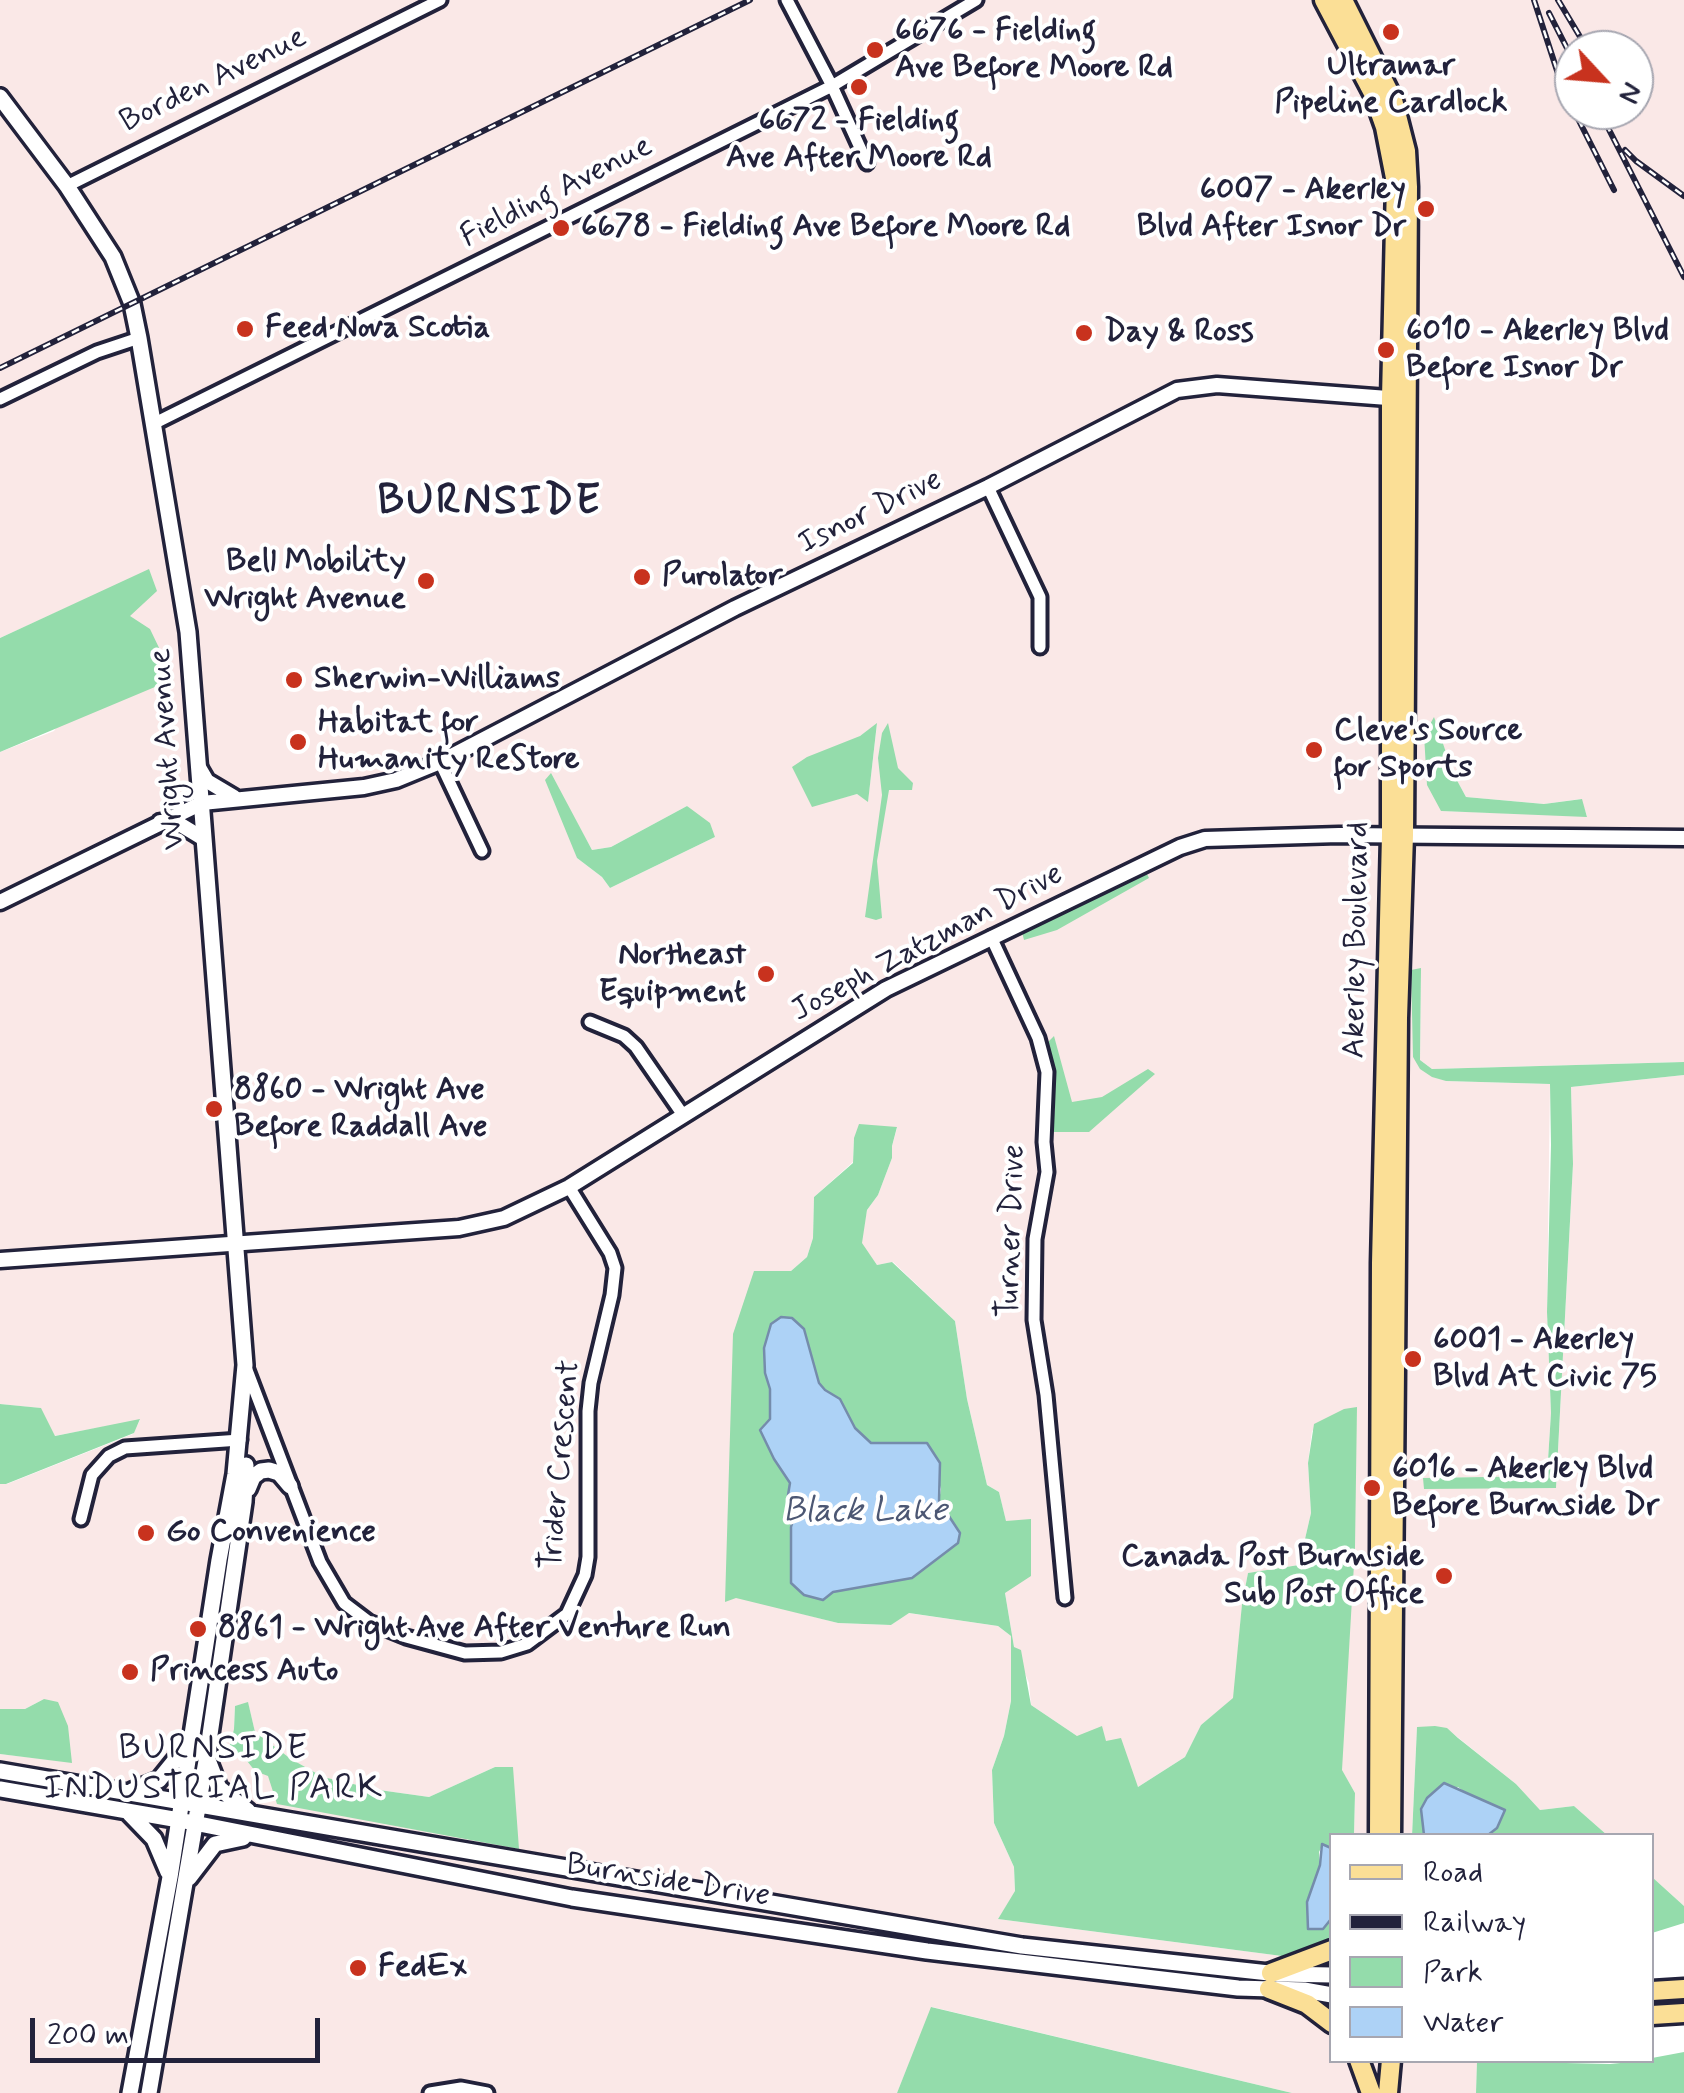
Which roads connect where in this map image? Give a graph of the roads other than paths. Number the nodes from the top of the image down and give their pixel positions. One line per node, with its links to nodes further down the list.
1 (440, 0): 9 (street, Borden Avenue)
2 (786, 0): 6 (street)
3 (976, 0): 6 (street, Fielding Avenue)
4 (1324, 0): 11 (main road, Akerley Boulevard)
5 (1343, 0): 11 (main road, Akerley Boulevard)
6 (832, 86): 8 (street); 13 (street, Fielding Avenue)
7 (0, 97): 9 (main road, Wright Avenue)
8 (867, 163)
9 (67, 186): 10 (main road, Wright Avenue)
10 (140, 338): 12 (street); 13 (main road, Wright Avenue)
11 (1398, 398): 14 (street, Isnor Drive); 21 (main road, Akerley Boulevard)
12 (0, 400)
13 (155, 423): 17 (main road, Wright Avenue)
14 (988, 487): 15 (street); 16 (street, Isnor Drive)
15 (1040, 647)
16 (440, 762): 18 (street, Isnor Drive); 24 (street)
17 (200, 770): 18 (street); 19 (main road, Wright Avenue)
18 (235, 798): 19 (street, Isnor Drive)
19 (202, 803): 20 (street, Isnor Drive); 23 (main road, Wright Avenue)
20 (160, 822): 23 (street); 25 (street, Isnor Drive)
21 (1398, 835): 22 (street, Joseph Zatzman Drive); 26 (street, Joseph Zatzman Drive); 51 (main road, Akerley Boulevard); 52 (main road, Akerley Boulevard)
22 (1684, 838)
23 (204, 839): 30 (main road, Wright Avenue)
24 (482, 851)
25 (0, 902)
26 (991, 937): 28 (street, Joseph Zatzman Drive); 39 (street, Turner Drive)
27 (590, 1022): 28 (street)
28 (682, 1115): 29 (street, Joseph Zatzman Drive)
29 (569, 1186): 30 (street, Joseph Zatzman Drive); 34 (street, Trider Crescent)
30 (236, 1241): 31 (street, Joseph Zatzman Drive); 32 (main road, Wright Avenue)
31 (0, 1260)
32 (245, 1365): 33 (main road, Wright Avenue); 34 (street, Trider Crescent)
33 (240, 1440): 35 (main road, Wright Avenue); 36 (street); 37 (main road, Wright Avenue)
34 (290, 1486): 35 (main road)
35 (244, 1502): 38 (main road, Wright Avenue)
36 (80, 1519)
37 (218, 1560): 38 (main road); 40 (main road, Wright Avenue)
38 (232, 1581): 41 (main road, Wright Avenue)
39 (1066, 1598)
40 (191, 1740): 44 (main road); 45 (main road, Wright Avenue)
41 (207, 1755): 46 (main road, Wright Avenue); 48 (main road)
42 (0, 1771): 44 (main road, Burnside Drive)
43 (0, 1790): 47 (main road, Burnside Drive)
44 (131, 1792): 45 (main road, Burnside Drive)
45 (182, 1802): 46 (main road, Burnside Drive); 49 (main road, Wright Avenue)
46 (200, 1805): 48 (main road, Burnside Drive); 50 (main road, Wright Avenue)
47 (127, 1810): 49 (main road, Burnside Drive); 54 (main road)
48 (251, 1814): 57 (main road, Burnside Drive)
49 (179, 1820): 50 (main road, Burnside Drive); 54 (main road, Wright Avenue)
50 (196, 1823): 53 (main road, Burnside Drive); 54 (main road, Wright Avenue)
51 (1379, 1833)
52 (1391, 1833)
53 (253, 1837): 54 (main road); 57 (main road, Burnside Drive)
54 (178, 1879): 67 (main road, Wright Avenue); 68 (main road, Wright Avenue)
55 (1329, 1952): 57 (main road)
56 (1329, 1974): 57 (main road, Burnside Drive)
57 (1270, 1981): 60 (main road, Burnside Drive); 63 (main road)
58 (1684, 1989): 59 (main road)
59 (1654, 1992)
60 (1329, 1994)
61 (1684, 2013): 62 (main road)
62 (1654, 2015)
63 (1329, 2021)
64 (1360, 2063): 71 (main road)
65 (1372, 2063): 71 (main road)
66 (1391, 2063): 72 (main road)
67 (130, 2093)
68 (149, 2093)
69 (430, 2093): 70 (street)
70 (488, 2093)
71 (1372, 2093)
72 (1388, 2093)

